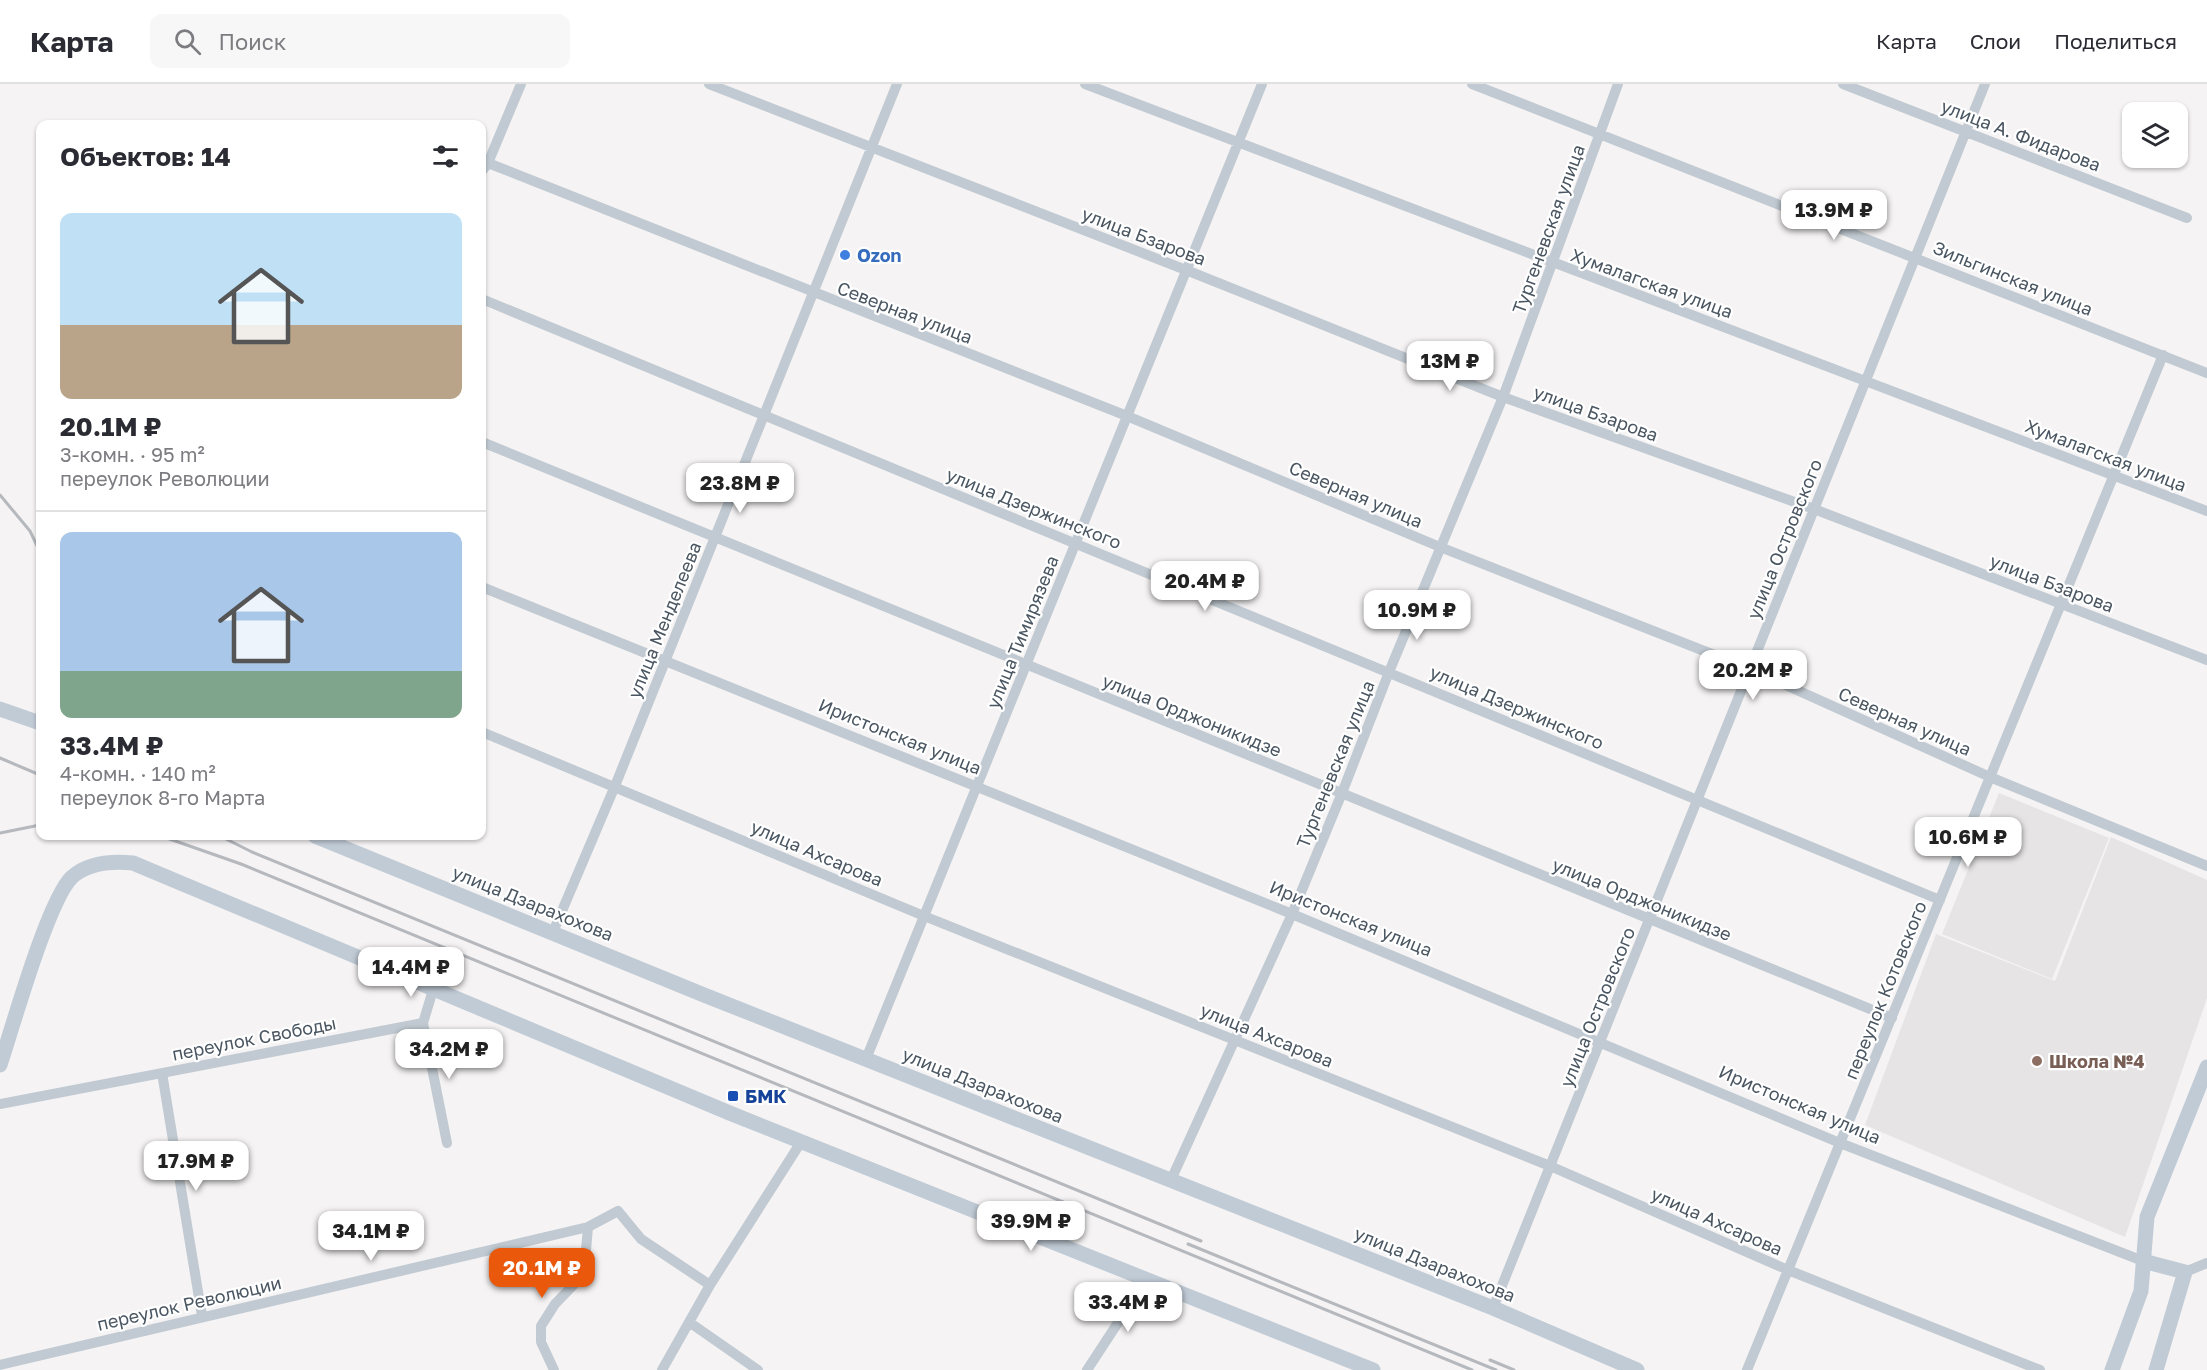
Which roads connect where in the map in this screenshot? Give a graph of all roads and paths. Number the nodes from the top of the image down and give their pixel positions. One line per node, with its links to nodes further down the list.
1 (521, 84): 14 (street)
2 (709, 84): 13 (street, улица Бзарова)
3 (897, 84): 13 (street, улица Менделеева)
4 (1085, 84): 12 (street, Хумалагская улица)
5 (1262, 84): 12 (street, улица Тимирязева)
6 (1472, 84): 11 (street, Зильгинская улица)
7 (1618, 84): 11 (street, Тургеневская улица)
8 (1843, 84): 10 (street, улица А. Фидарова)
9 (1985, 84): 10 (street, улица Островского)
10 (1966, 131): 16 (street, улица А. Фидарова); 17 (street, улица Островского)
11 (1599, 136): 17 (street, Зильгинская улица); 18 (street, Тургеневская улица)
12 (1238, 142): 18 (street, Хумалагская улица); 19 (street, улица Тимирязева)
13 (872, 150): 19 (street, улица Бзарова); 20 (street, улица Менделеева)
14 (486, 165)
15 (486, 167): 20 (street, Северная улица)
16 (2187, 218)
17 (1916, 257): 22 (street, Зильгинская улица); 24 (street, улица Островского)
18 (1553, 264): 24 (street, Хумалагская улица); 25 (street, Тургеневская улица)
19 (1186, 270): 25 (street, улица Бзарова); 27 (street, улица Тимирязева)
20 (812, 293): 26 (street, улица Менделеева); 27 (street, Северная улица)
21 (486, 301): 26 (street, улица Дзержинского)
22 (2163, 355): 23 (street, Зильгинская улица); 29 (street, переулок Котовского)
23 (2207, 373)
24 (1866, 381): 29 (street, Хумалагская улица); 30 (street, улица Островского)
25 (1503, 398): 30 (street, улица Бзарова); 34 (street, Тургеневская улица)
26 (763, 415): 32 (street, улица Менделеева); 33 (street, улица Дзержинского)
27 (1127, 416): 33 (street, улица Тимирязева); 34 (street, Северная улица)
28 (486, 444): 32 (street, улица Орджоникидзе)
29 (2114, 475): 31 (street, Хумалагская улица); 36 (street, переулок Котовского)
30 (1814, 510): 36 (street, улица Бзарова); 40 (street, улица Островского)
31 (2207, 511)
32 (715, 538): 37 (street, улица Менделеева); 39 (street, улица Орджоникидзе)
33 (1076, 543): 39 (street, улица Тимирязева); 41 (street, улица Дзержинского)
34 (1440, 548): 40 (street, Северная улица); 41 (street, Тургеневская улица)
35 (486, 589): 37 (street, Иристонская улица)
36 (2061, 604): 38 (street, улица Бзарова); 45 (street, переулок Котовского)
37 (666, 660): 46 (street, улица Менделеева); 47 (street, Иристонская улица)
38 (2207, 660)
39 (1025, 666): 47 (street, улица Тимирязева); 48 (street, улица Орджоникидзе)
40 (1750, 669): 45 (street, Северная улица); 49 (street, улица Островского)
41 (1389, 672): 48 (street, Тургеневская улица); 49 (street, улица Дзержинского)
42 (0, 709): 43 (street)
43 (36, 722)
44 (486, 734): 46 (street, улица Ахсарова)
45 (1990, 777): 51 (street, Северная улица); 52 (street, переулок Котовского)
46 (615, 786): 54 (street, улица Ахсарова); 56 (street, улица Менделеева)
47 (976, 788): 53 (street, Иристонская улица); 54 (street, улица Тимирязева)
48 (1342, 793): 53 (street, Тургеневская улица); 55 (street, улица Орджоникидзе)
49 (1698, 800): 52 (street, улица Дзержинского); 55 (street, улица Островского)
50 (325, 840): 56 (street, улица Дзарахохова)
51 (2207, 866)
52 (1940, 900): 58 (street, переулок Котовского)
53 (1292, 914): 60 (street, Тургеневская улица); 61 (street, Иристонская улица)
54 (924, 916): 60 (street, улица Ахсарова); 62 (street, улица Тимирязева)
55 (1651, 921): 58 (street, улица Орджоникидзе); 61 (street, улица Островского)
56 (553, 932): 62 (street, улица Дзарахохова)
57 (433, 990): 59 (street); 63 (street); 67 (street)
58 (1892, 1018): 69 (street, переулок Котовского)
59 (423, 1023): 65 (street, переулок Свободы); 68 (street)
60 (1236, 1040): 70 (street, улица Ахсарова); 71 (street, Тургеневская улица)
61 (1600, 1041): 69 (street, Иристонская улица); 70 (street, улица Островского)
62 (866, 1059): 71 (street, улица Дзарахохова)
63 (0, 1065)
64 (2207, 1067): 73 (street)
65 (162, 1073): 66 (street, переулок Свободы); 80 (street, переулок Свободы)
66 (0, 1104)
67 (801, 1142): 77 (street); 78 (street)
68 (447, 1143)
69 (1840, 1143): 73 (street, Иристонская улица); 75 (street, переулок Котовского)
70 (1550, 1166): 75 (street, улица Ахсарова); 79 (street, улица Островского)
71 (1171, 1180): 79 (street, улица Дзарахохова)
72 (588, 1227): 78 (street, переулок Революции); 80 (street, переулок Революции); 83 (street)
73 (2143, 1261): 76 (street, Иристонская улица); 91 (street)
74 (2207, 1263): 76 (street)
75 (1788, 1270): 89 (street, переулок Котовского); 90 (street, улица Ахсарова)
76 (2185, 1272): 92 (street)
77 (1146, 1280): 86 (street); 87 (street)
78 (710, 1285): 81 (street)
79 (1493, 1308): 88 (street, улица Дзарахохова)
80 (202, 1316): 82 (street, переулок Революции)
81 (689, 1322): 84 (street); 85 (street)
82 (0, 1365)
83 (554, 1370)
84 (662, 1370)
85 (758, 1370)
86 (1087, 1370)
87 (1373, 1370)
88 (1637, 1370)
89 (1748, 1370)
90 (2040, 1370)
91 (2112, 1370)
92 (2156, 1370)

